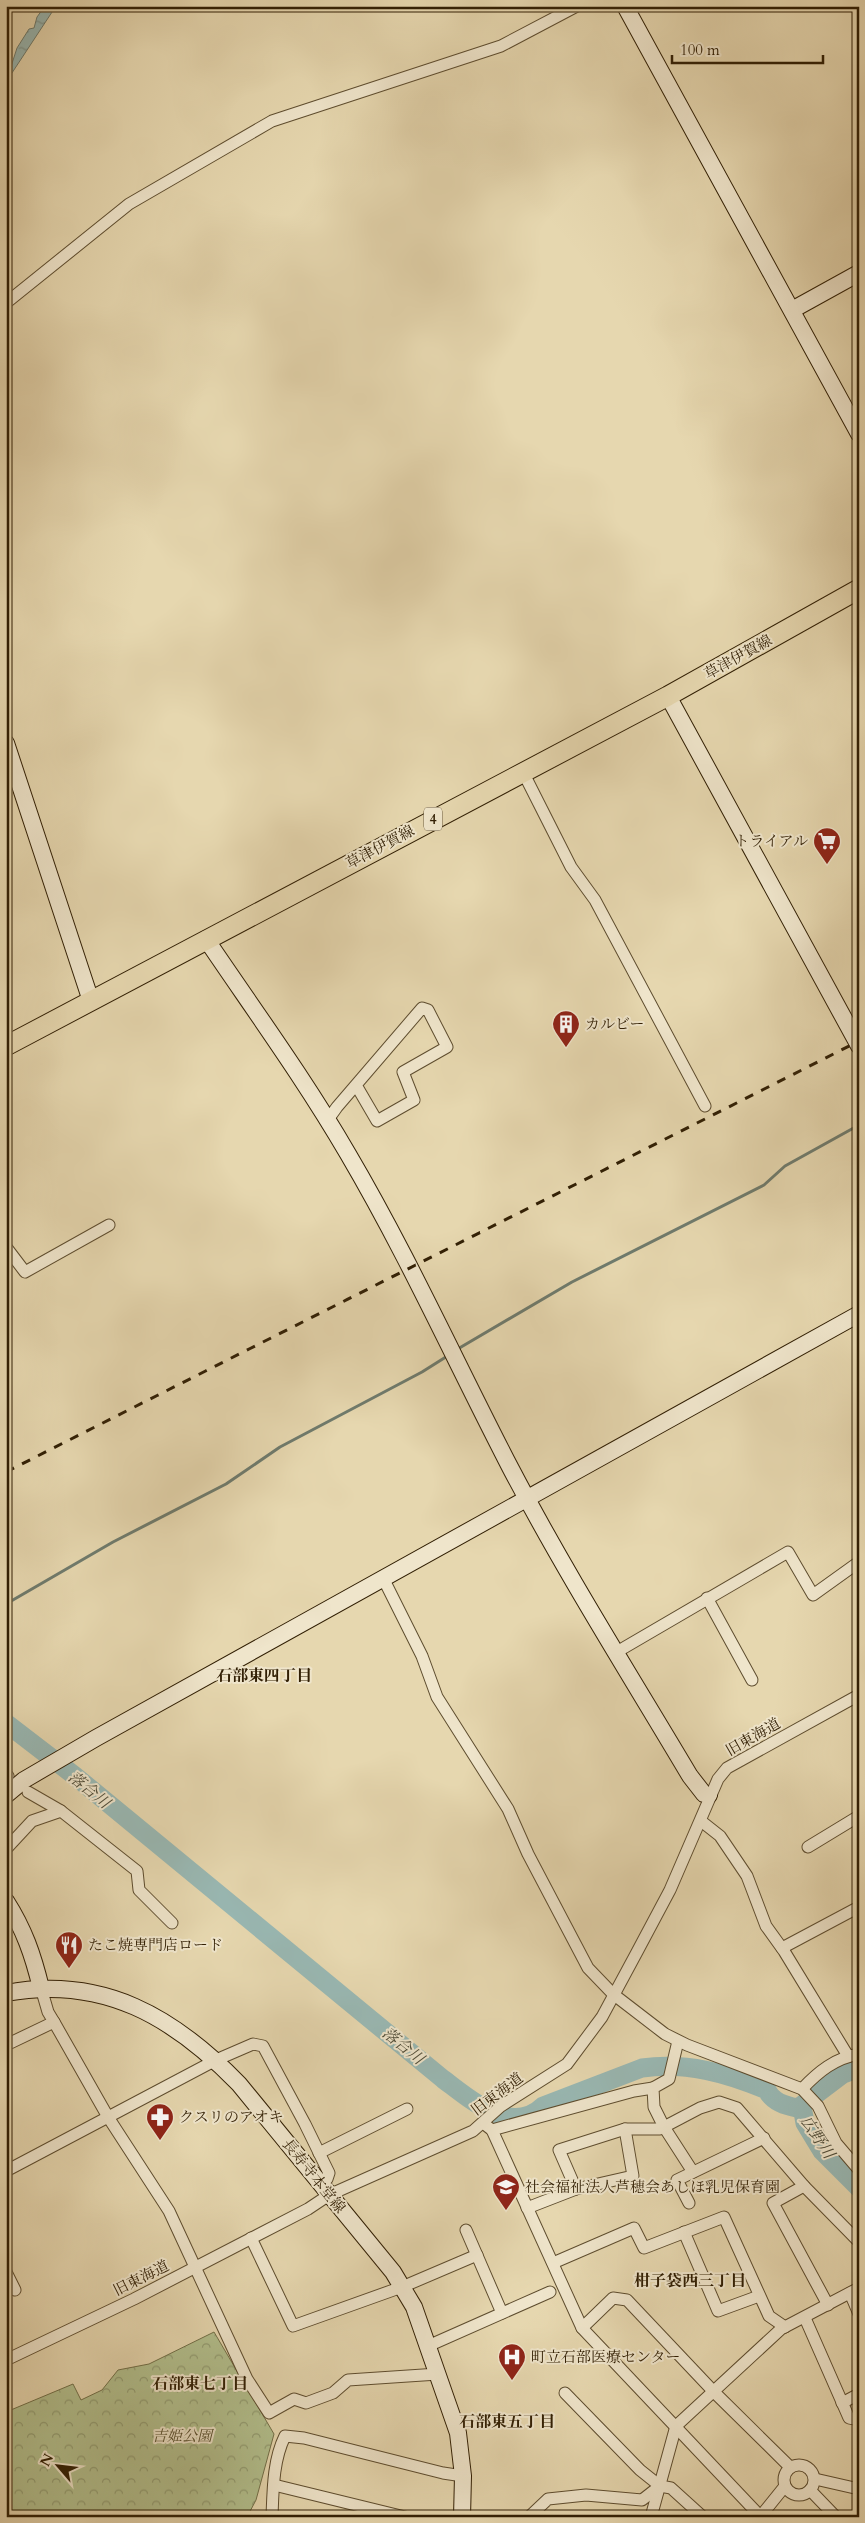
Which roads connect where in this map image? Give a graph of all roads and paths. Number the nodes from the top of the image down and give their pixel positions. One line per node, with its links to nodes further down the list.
1 (577, 6): 4 (street)
2 (625, 6): 5 (street)
3 (859, 273): 5 (street)
4 (6, 302)
5 (792, 310): 6 (street)
6 (859, 434)
7 (859, 589): 8 (main road, 草津伊賀線 / 4)
8 (668, 696): 10 (main road, 草津伊賀線 / 4); 14 (street)
9 (6, 743): 12 (street)
10 (523, 772): 11 (main road, 草津伊賀線 / 4); 16 (street)
11 (206, 939): 12 (main road, 草津伊賀線 / 4); 17 (street)
12 (91, 1001): 13 (main road, 草津伊賀線 / 4)
13 (6, 1046)
14 (859, 1046)
15 (356, 1085): 15 (street); 17 (street)
16 (705, 1106)
17 (327, 1121): 21 (street)
18 (109, 1225): 19 (street)
19 (6, 1248)
20 (859, 1314): 21 (street)
21 (528, 1500): 23 (street); 25 (street)
22 (859, 1562): 24 (street)
23 (382, 1578): 29 (street); 42 (street)
24 (707, 1598): 25 (street); 26 (street)
25 (615, 1653): 30 (street)
26 (752, 1680)
27 (859, 1695): 30 (street, 旧東海道)
28 (28, 1792): 31 (street)
29 (6, 1795)
30 (709, 1795): 33 (street, 旧東海道)
31 (61, 1811): 35 (street); 38 (street)
32 (859, 1816): 34 (street)
33 (701, 1821): 39 (street); 42 (street, 旧東海道)
34 (808, 1847)
35 (6, 1849)
36 (6, 1901): 40 (street)
37 (859, 1907): 39 (street)
38 (172, 1923)
39 (782, 1948): 46 (street)
40 (41, 1988): 41 (street, 長寿寺本堂線); 43 (street); 47 (street, 長寿寺本堂線)
41 (6, 1993)
42 (613, 1994): 44 (street); 52 (street, 旧東海道)
43 (54, 2022): 45 (street); 51 (street)
44 (678, 2041): 48 (street); 49 (street)
45 (6, 2045)
46 (853, 2055): 49 (street)
47 (216, 2060): 51 (street); 56 (street); 62 (street, 長寿寺本堂線)
48 (653, 2088): 52 (street); 53 (street)
49 (802, 2089): 57 (street)
50 (407, 2109): 56 (street)
51 (108, 2117): 58 (street); 71 (street)
52 (488, 2124): 62 (street, 旧東海道); 64 (street)
53 (664, 2127): 54 (street); 55 (street); 59 (street)
54 (624, 2129): 61 (street); 61 (street)
55 (764, 2138): 59 (street); 60 (street)
56 (319, 2153): 62 (street)
57 (859, 2170)
58 (6, 2171)
59 (693, 2172): 63 (street)
60 (804, 2186): 68 (street); 78 (street)
61 (576, 2189): 64 (street)
62 (325, 2190): 67 (street, 旧東海道); 73 (street, 長寿寺本堂線)
63 (688, 2203)
64 (527, 2208): 70 (street)
65 (466, 2230): 69 (street)
66 (684, 2232): 70 (street); 77 (street); 77 (street)
67 (251, 2238): 71 (street, 旧東海道); 73 (street)
68 (859, 2242)
69 (477, 2255): 73 (street); 79 (street)
70 (553, 2263): 83 (street)
71 (194, 2267): 85 (street, 旧東海道); 86 (street)
72 (6, 2272): 74 (street)
73 (402, 2287): 84 (street, 長寿寺本堂線)
74 (15, 2290)
75 (854, 2290): 78 (street); 80 (street)
76 (550, 2292): 79 (street)
77 (759, 2296): 82 (street)
78 (828, 2305): 81 (street)
79 (502, 2313): 84 (street)
80 (859, 2314)
81 (805, 2318): 82 (street); 90 (street)
82 (785, 2327): 87 (street)
83 (582, 2328): 87 (street); 92 (street)
84 (428, 2346): 86 (street, 長寿寺本堂線)
85 (6, 2360)
86 (438, 2374): 94 (street, 長寿寺本堂線)
87 (714, 2392): 92 (street); 93 (street)
88 (565, 2393): 97 (street)
89 (859, 2394): 90 (street)
90 (842, 2402): 91 (street)
91 (859, 2420)
92 (676, 2426): 97 (street); 101 (street)
93 (790, 2468): 95 (street); 98 (street)
94 (463, 2476): 96 (street); 104 (street, 長寿寺本堂線)
95 (815, 2479): 99 (street); 100 (street)
96 (274, 2485): 102 (street); 103 (street)
97 (660, 2486): 105 (street); 106 (street); 107 (street)
98 (785, 2486): 100 (street); 101 (street)
99 (859, 2488)
100 (810, 2490): 108 (street)
101 (760, 2516)
102 (272, 2517)
103 (405, 2517)
104 (462, 2517)
105 (529, 2517)
106 (651, 2517)
107 (703, 2517)
108 (836, 2517)

